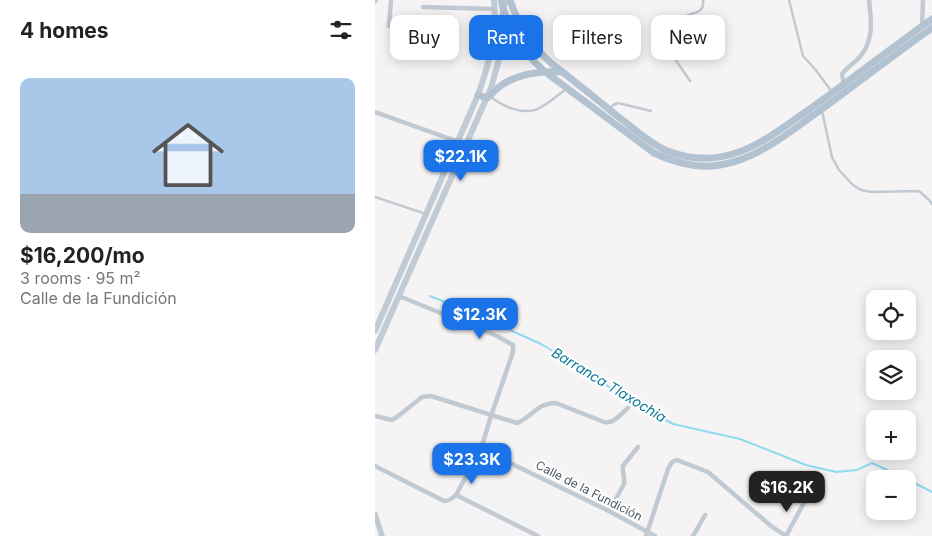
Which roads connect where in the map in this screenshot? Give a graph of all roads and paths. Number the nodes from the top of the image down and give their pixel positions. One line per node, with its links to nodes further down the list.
1 (391, 0): 14 (street)
2 (494, 0): 11 (main road)
3 (501, 0): 12 (main road)
4 (506, 0): 12 (main road)
5 (510, 0): 18 (main road)
6 (703, 0): 19 (lane)
7 (789, 0): 22 (lane)
8 (869, 0): 20 (street)
9 (923, 0): 15 (street)
10 (423, 7): 11 (street)
11 (495, 9): 23 (main road)
12 (503, 9): 17 (main road); 24 (main road)
13 (932, 19): 15 (main road)
14 (389, 26)
15 (922, 26): 20 (main road)
16 (932, 28): 25 (main road)
17 (544, 71): 18 (main road); 21 (main road); 24 (main road)
18 (562, 72): 26 (main road)
19 (690, 80)
20 (844, 85): 22 (main road)
21 (567, 89): 24 (lane); 25 (main road)
22 (833, 93): 26 (main road)
23 (478, 95): 24 (main road); 29 (main road)
24 (488, 97): 34 (main road)
25 (822, 109): 31 (lane)
26 (610, 110): 27 (lane)
27 (651, 111)
28 (375, 112): 29 (street)
29 (459, 142): 32 (main road)
30 (375, 197): 32 (lane)
31 (932, 204)
32 (427, 214): 33 (main road)
33 (397, 280): 34 (main road); 36 (main road)
34 (404, 284): 35 (main road)
35 (399, 296): 37 (main road); 40 (street)
36 (375, 331)
37 (375, 350)
38 (628, 408): 40 (street)
39 (375, 416): 40 (street)
40 (491, 416): 42 (street)
41 (638, 447): 46 (street)
42 (481, 449): 44 (street); 46 (street, Calle de la Fundición)
43 (375, 466): 44 (street)
44 (456, 495): 51 (street)
45 (806, 499): 54 (street)
46 (609, 512): 49 (street, Calle de la Fundición)
47 (375, 514): 50 (street)
48 (705, 515): 53 (street)
49 (647, 534): 52 (street, Calle de la Fundición); 54 (street)
50 (383, 536)
51 (538, 536)
52 (655, 536)
53 (693, 536)
54 (786, 536)

